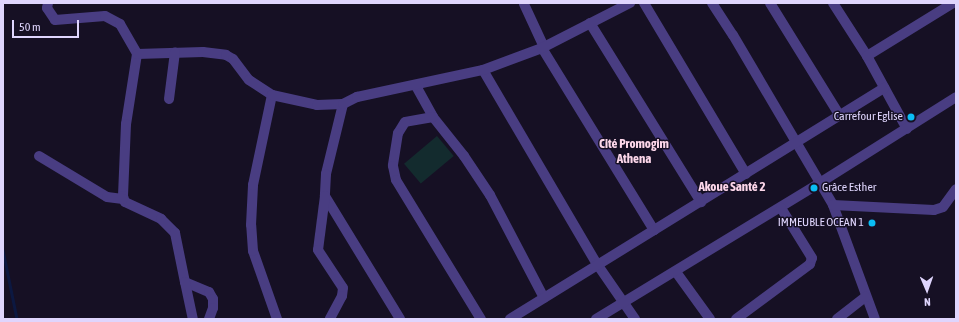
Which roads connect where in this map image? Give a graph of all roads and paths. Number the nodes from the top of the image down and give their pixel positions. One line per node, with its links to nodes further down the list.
1 (48, 3): 12 (street)
2 (630, 3): 9 (street)
3 (644, 3): 26 (street)
4 (712, 3): 24 (street)
5 (770, 3): 21 (street)
6 (953, 3): 13 (street)
7 (524, 4): 10 (street)
8 (836, 4): 13 (street)
9 (590, 23): 10 (street); 31 (street)
10 (543, 48): 14 (street); 34 (street)
11 (175, 52): 12 (street); 17 (street); 19 (street)
12 (137, 54): 30 (street)
13 (867, 56): 16 (street)
14 (483, 70): 15 (street); 35 (street)
15 (416, 86): 20 (street); 22 (street)
16 (884, 88): 21 (street); 23 (street)
17 (272, 95): 20 (street); 43 (street)
18 (956, 97): 23 (street)
19 (169, 99)
20 (343, 104): 29 (street)
21 (840, 116): 24 (street)
22 (433, 117): 39 (street); 46 (street)
23 (907, 129): 27 (street)
24 (796, 143): 26 (street); 27 (street)
25 (39, 156): 30 (street)
26 (746, 174): 31 (street)
27 (818, 184): 32 (street); 33 (street)
28 (956, 189): 32 (street)
29 (325, 196): 44 (street); 45 (street)
30 (123, 200): 37 (street)
31 (701, 202): 34 (street)
32 (833, 205): 38 (street)
33 (781, 208): 36 (street); 51 (street)
34 (654, 230): 35 (street)
35 (597, 264): 39 (street); 40 (street)
36 (676, 272): 40 (street); 50 (street)
37 (186, 282): 41 (street); 42 (street)
38 (865, 297): 52 (street); 53 (street)
39 (544, 298): 47 (street)
40 (623, 303): 48 (street); 49 (street)
41 (193, 319)
42 (209, 319)
43 (278, 319)
44 (330, 319)
45 (400, 319)
46 (481, 319)
47 (510, 319)
48 (596, 319)
49 (635, 319)
50 (710, 319)
51 (736, 319)
52 (837, 319)
53 (875, 319)

